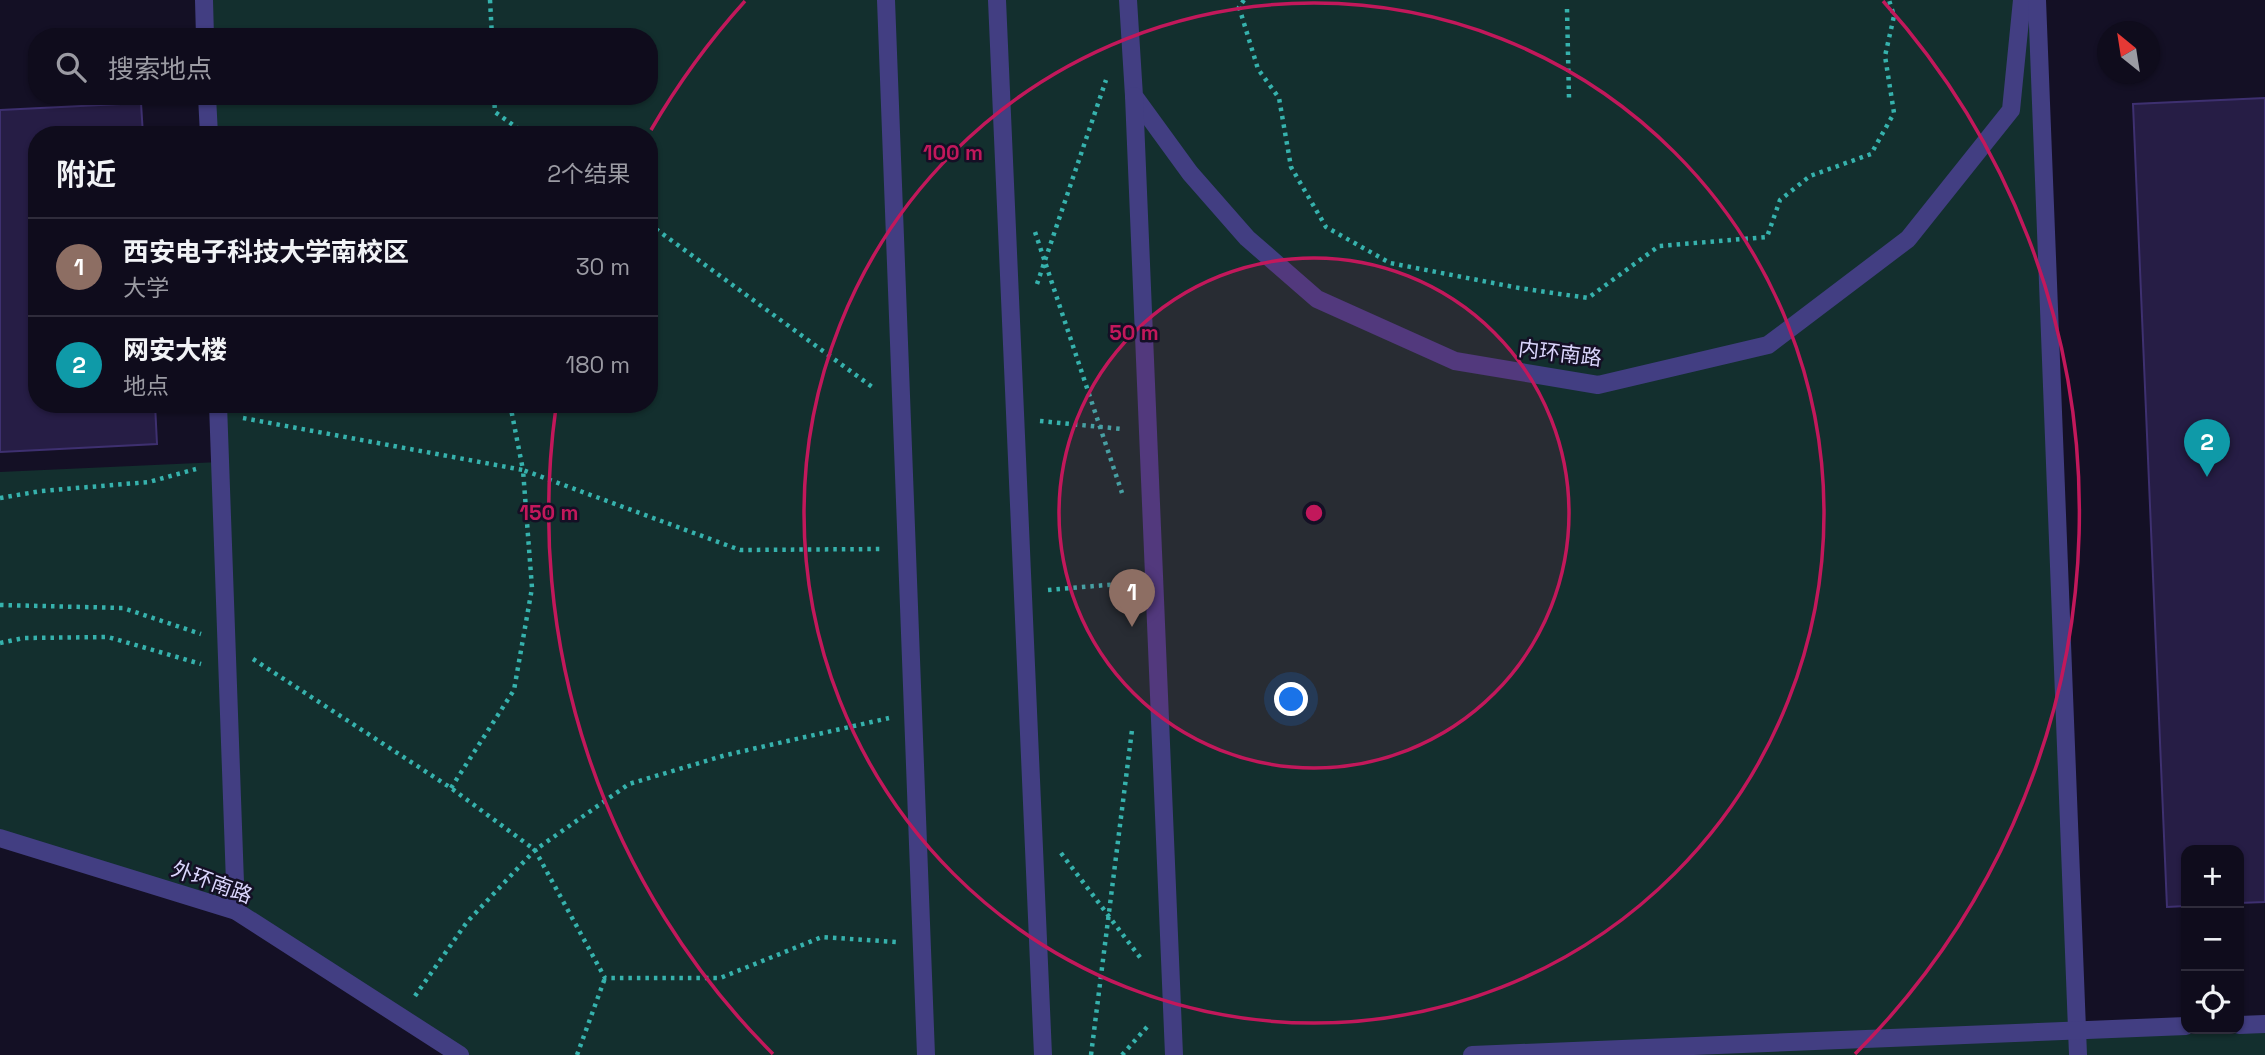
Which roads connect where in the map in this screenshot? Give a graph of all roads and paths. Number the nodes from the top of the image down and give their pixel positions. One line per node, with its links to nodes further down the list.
1 (204, 0): 11 (lane)
2 (490, 0): 12 (path)
3 (886, 0): 24 (lane)
4 (997, 0): 28 (lane)
5 (1128, 0): 14 (lane)
6 (1244, 0): 7 (path)
7 (1889, 0)
8 (2022, 0): 14 (lane, 内环南路)
9 (2037, 0): 57 (lane)
10 (1567, 9): 15 (path)
11 (205, 28)
12 (492, 28)
13 (1110, 69): 22 (path)
14 (1135, 96): 30 (lane)
15 (1569, 98)
16 (207, 105): 18 (lane)
17 (495, 105): 19 (path)
18 (209, 126)
19 (515, 126)
20 (1032, 222): 22 (path)
21 (658, 231): 24 (path)
22 (1045, 260): 23 (path); 29 (path)
23 (1033, 297)
24 (901, 409): 35 (lane)
25 (218, 413): 31 (lane)
26 (238, 413): 32 (path)
27 (512, 413): 32 (path)
28 (1015, 418): 29 (path); 37 (lane)
29 (1100, 426): 30 (path); 34 (path)
30 (1148, 433): 52 (lane)
31 (220, 462): 33 (path); 39 (lane)
32 (523, 470): 35 (path); 44 (path)
33 (0, 498)
34 (1126, 504)
35 (907, 549): 42 (lane)
36 (1139, 582): 37 (path)
37 (1023, 592): 45 (lane)
38 (0, 605): 39 (path)
39 (226, 642): 41 (lane); 44 (path)
40 (0, 643): 41 (path)
41 (228, 672): 48 (lane)
42 (913, 713): 47 (path); 50 (lane)
43 (1132, 727): 49 (path)
44 (451, 788): 47 (path)
45 (1032, 815): 49 (path); 61 (lane)
46 (0, 838): 48 (lane, 外环南路)
47 (535, 850): 51 (path); 53 (path)
48 (236, 911): 53 (lane, 外环南路)
49 (1107, 914): 52 (path); 62 (path)
50 (922, 943): 51 (path); 60 (lane)
51 (605, 978): 59 (path)
52 (1171, 998): 63 (lane)
53 (401, 1017): 58 (lane, 外环南路)
54 (2265, 1024): 55 (lane)
55 (2244, 1025)
56 (2181, 1026): 57 (lane)
57 (2077, 1030): 64 (lane); 65 (lane)
58 (460, 1055)
59 (577, 1055)
60 (926, 1055)
61 (1043, 1055)
62 (1091, 1055)
63 (1174, 1055)
64 (1472, 1055)
65 (2078, 1055)

